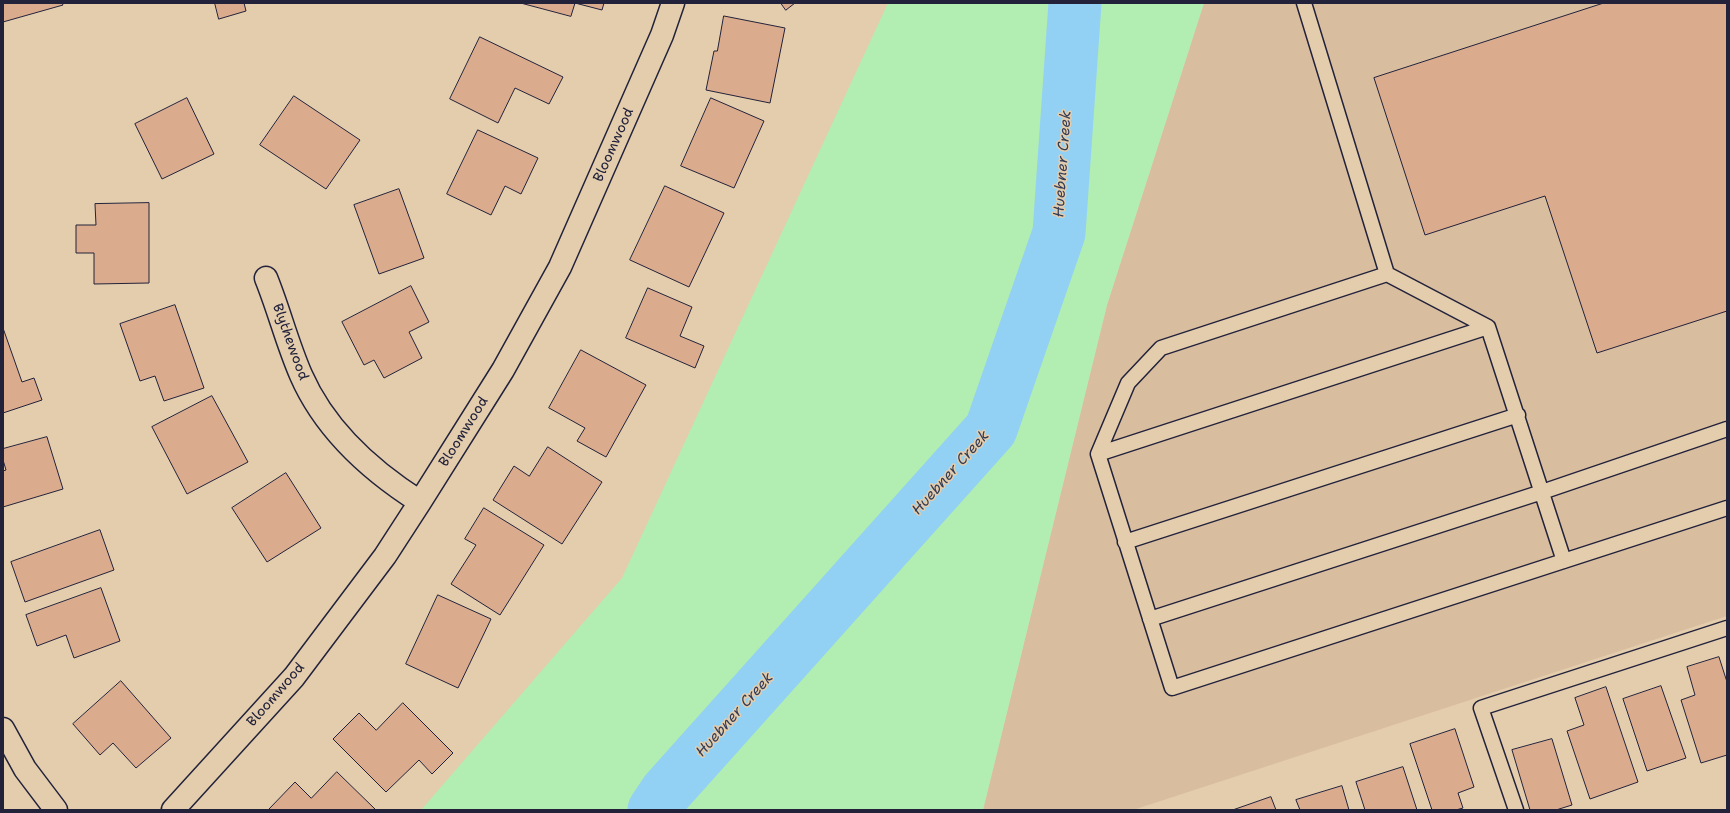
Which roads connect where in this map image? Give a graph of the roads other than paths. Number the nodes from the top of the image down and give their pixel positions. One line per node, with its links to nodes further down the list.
1 (673, 3): 10 (street, Bloomwood)
2 (1304, 3): 3 (lane)
3 (1387, 274): 5 (lane); 8 (lane)
4 (266, 278): 10 (street, Blythewood)
5 (1488, 327): 6 (lane); 8 (lane)
6 (1518, 415): 9 (lane); 12 (lane)
7 (1727, 429): 9 (lane)
8 (1098, 454): 12 (lane)
9 (1542, 492): 13 (lane); 14 (lane)
10 (420, 502): 18 (street, Bloomwood)
11 (1727, 508): 13 (lane)
12 (1125, 542): 14 (lane)
13 (1564, 561): 14 (lane)
14 (1150, 619)
15 (1727, 628): 19 (lane)
16 (3, 729): 17 (street)
17 (56, 810)
18 (173, 810)
19 (1516, 810)

